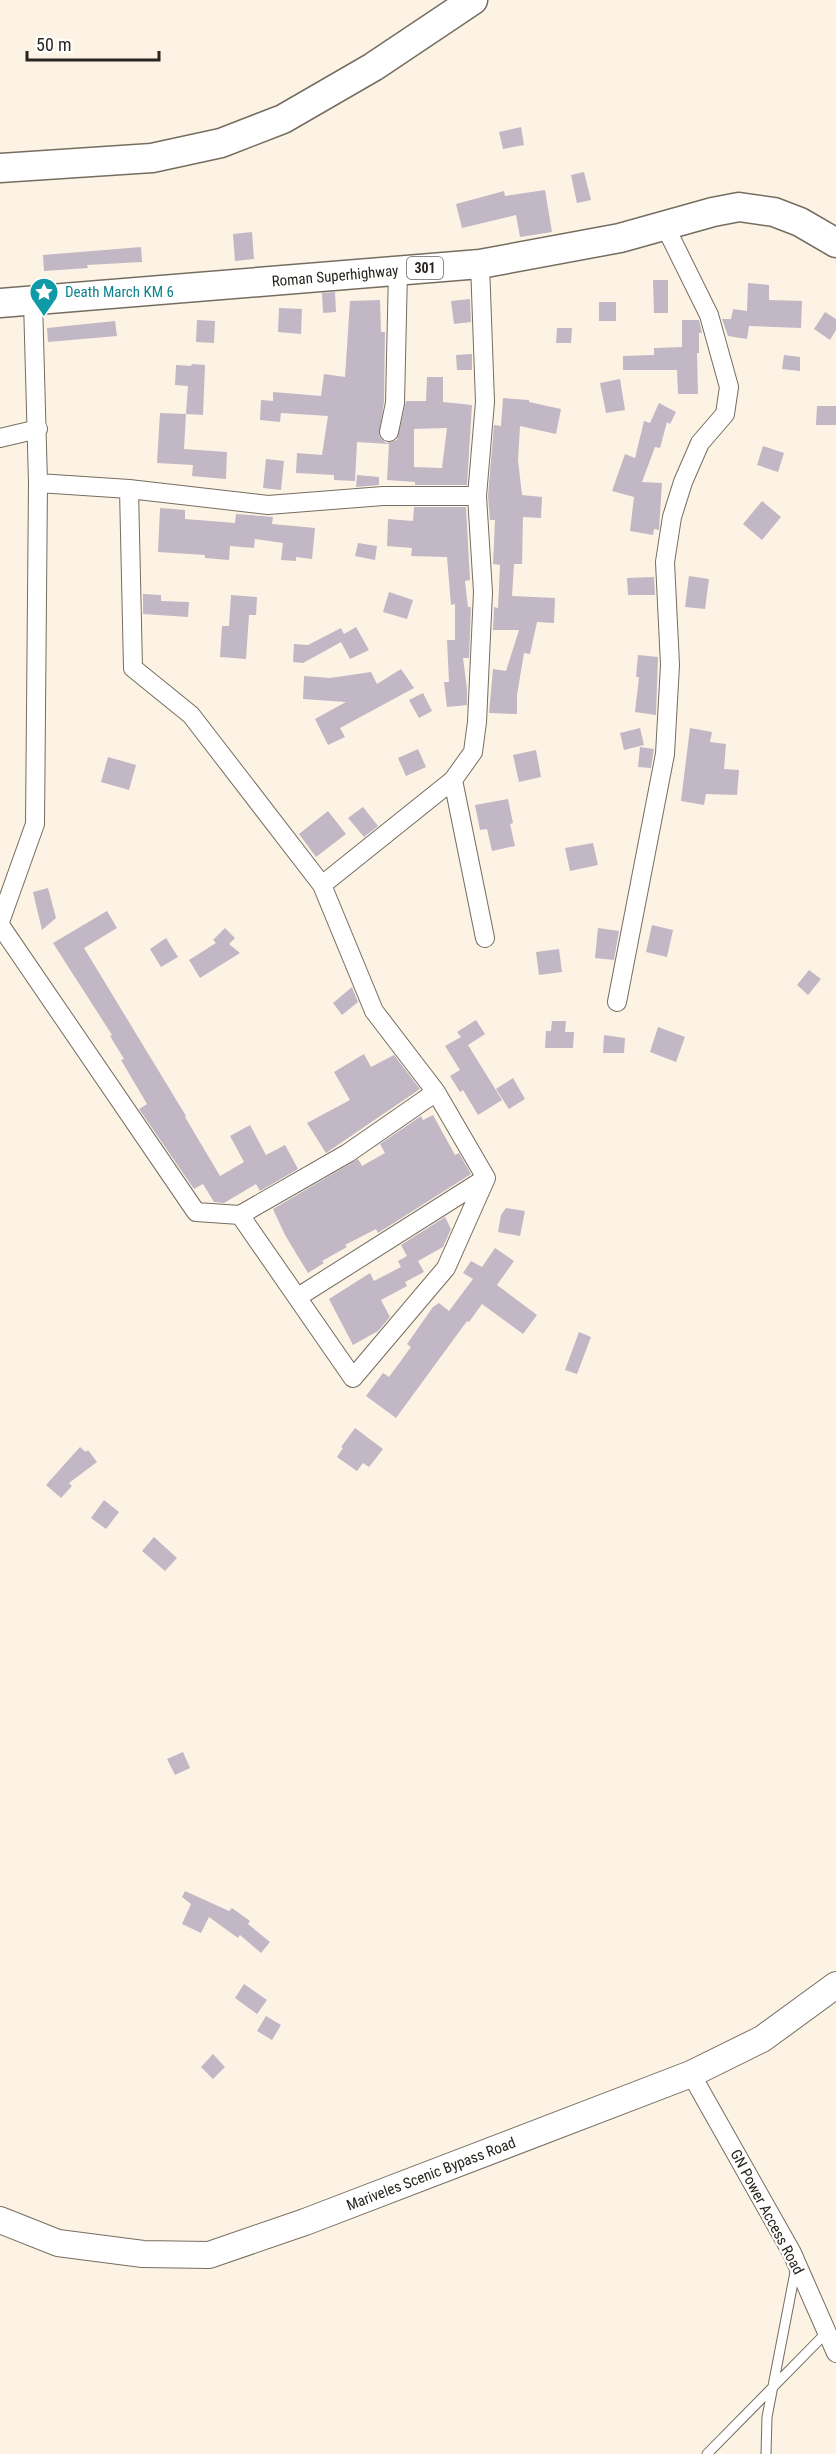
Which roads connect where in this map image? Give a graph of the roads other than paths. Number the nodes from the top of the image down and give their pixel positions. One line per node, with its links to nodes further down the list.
1 (473, 0): 2 (main road)
2 (0, 168)
3 (663, 224): 4 (main road, Roman Superhighway / 301); 5 (main road, Roman Superhighway / 301); 19 (street)
4 (836, 243)
5 (480, 264): 6 (main road, Roman Superhighway / 301); 14 (street)
6 (398, 271): 7 (main road, Roman Superhighway / 301); 10 (street)
7 (33, 300): 8 (main road, Roman Superhighway / 301); 9 (street)
8 (0, 303)
9 (38, 429): 11 (street); 12 (street)
10 (389, 432)
11 (0, 438)
12 (38, 483): 13 (street); 17 (street)
13 (129, 489): 14 (street); 16 (street)
14 (477, 496): 15 (street)
15 (453, 780): 16 (street); 18 (street)
16 (322, 885): 20 (street)
17 (0, 923): 22 (street)
18 (485, 938)
19 (617, 1002)
20 (436, 1092): 21 (street); 22 (street)
21 (486, 1178): 23 (street); 23 (street)
22 (240, 1215): 23 (street)
23 (298, 1297)
24 (836, 1985): 25 (main road, Mariveles Scenic Bypass Road)
25 (692, 2074): 26 (main road, Mariveles Scenic Bypass Road); 27 (street, GN Power Access Road)
26 (0, 2220)
27 (796, 2265): 28 (street, GN Power Access Road); 30 (lane)
28 (827, 2332): 29 (street, GN Power Access Road); 30 (lane)
29 (836, 2353)
30 (773, 2387): 31 (lane); 32 (lane)
31 (707, 2454)
32 (766, 2454)

